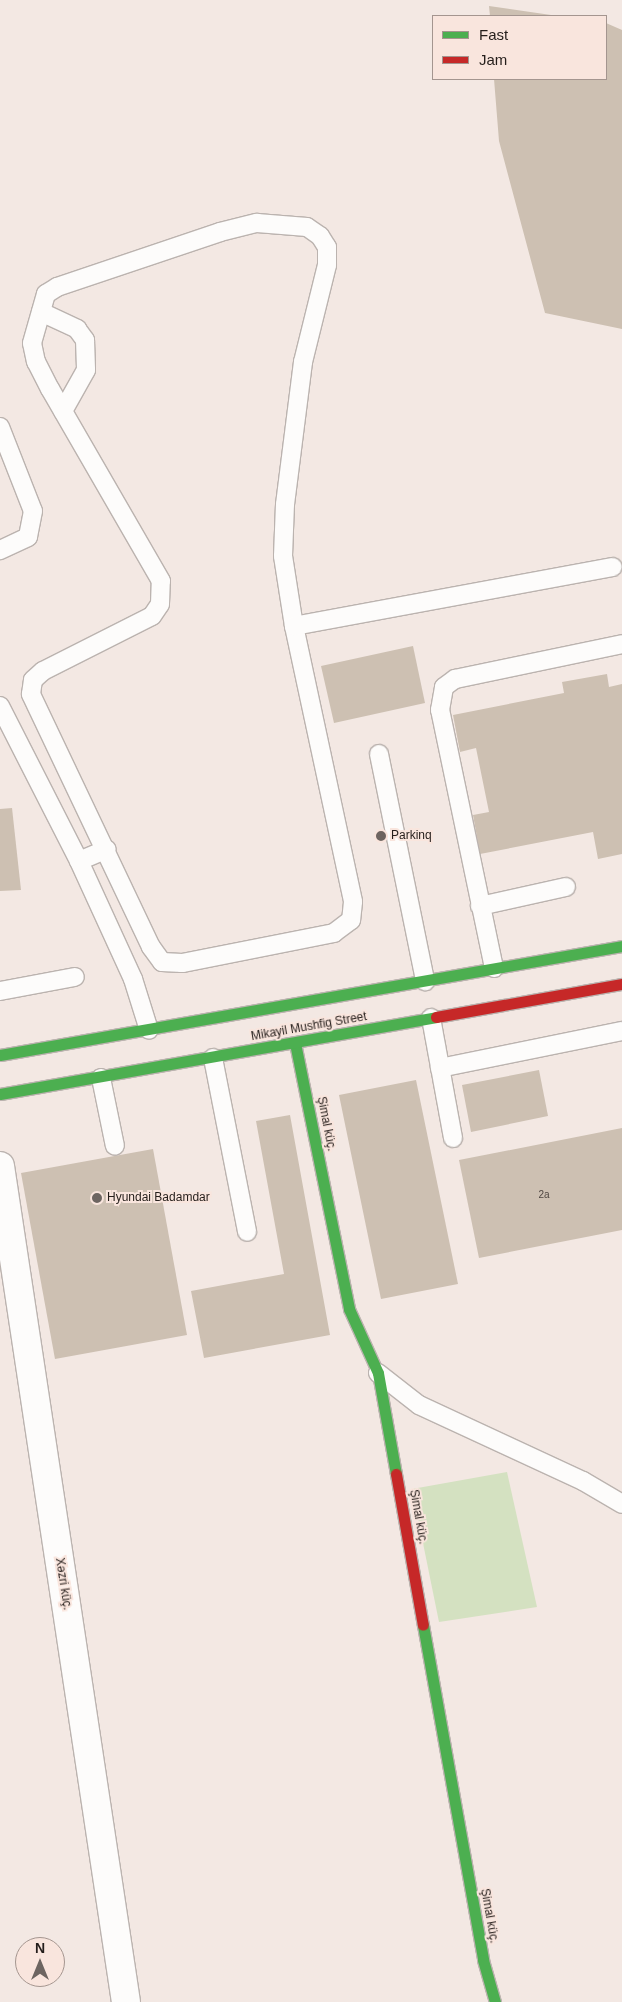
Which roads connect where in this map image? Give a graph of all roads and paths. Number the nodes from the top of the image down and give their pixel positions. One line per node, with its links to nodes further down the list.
1 (41, 312): 2 (lane); 2 (lane); 6 (lane)
2 (63, 411): 10 (lane)
3 (0, 427): 4 (lane)
4 (0, 550)
5 (613, 567): 6 (lane)
6 (294, 626): 10 (lane)
7 (622, 644): 13 (lane)
8 (0, 706): 11 (lane)
9 (379, 754): 17 (lane)
10 (107, 849): 11 (lane)
11 (79, 861): 21 (lane)
12 (566, 887): 13 (lane)
13 (480, 906): 15 (lane)
14 (622, 946): 15 (main road, Mikayil Mushfig Street)
15 (494, 968): 17 (main road, Mikayil Mushfig Street)
16 (75, 977): 19 (lane)
17 (425, 981): 21 (main road, Mikayil Mushfig Street)
18 (622, 984): 20 (main road, Mikayil Mushfig Street)
19 (0, 991)
20 (431, 1018): 23 (main road, Mikayil Mushfig Street); 26 (lane)
21 (149, 1030): 24 (main road, Mikayil Mushfig Street)
22 (622, 1031): 26 (lane)
23 (296, 1043): 25 (main road, Mikayil Mushfig Street); 33 (main road, Şimal küç.)
24 (0, 1055)
25 (213, 1058): 27 (main road, Mikayil Mushfig Street); 32 (lane)
26 (440, 1068): 29 (lane)
27 (101, 1078): 28 (main road, Mikayil Mushfig Street); 30 (lane)
28 (0, 1094)
29 (453, 1138)
30 (115, 1146)
31 (0, 1166): 35 (street, Xəzri küç.)
32 (247, 1232)
33 (378, 1373): 34 (lane); 36 (main road, Şimal küç.)
34 (622, 1504)
35 (126, 2002)
36 (494, 2002)

